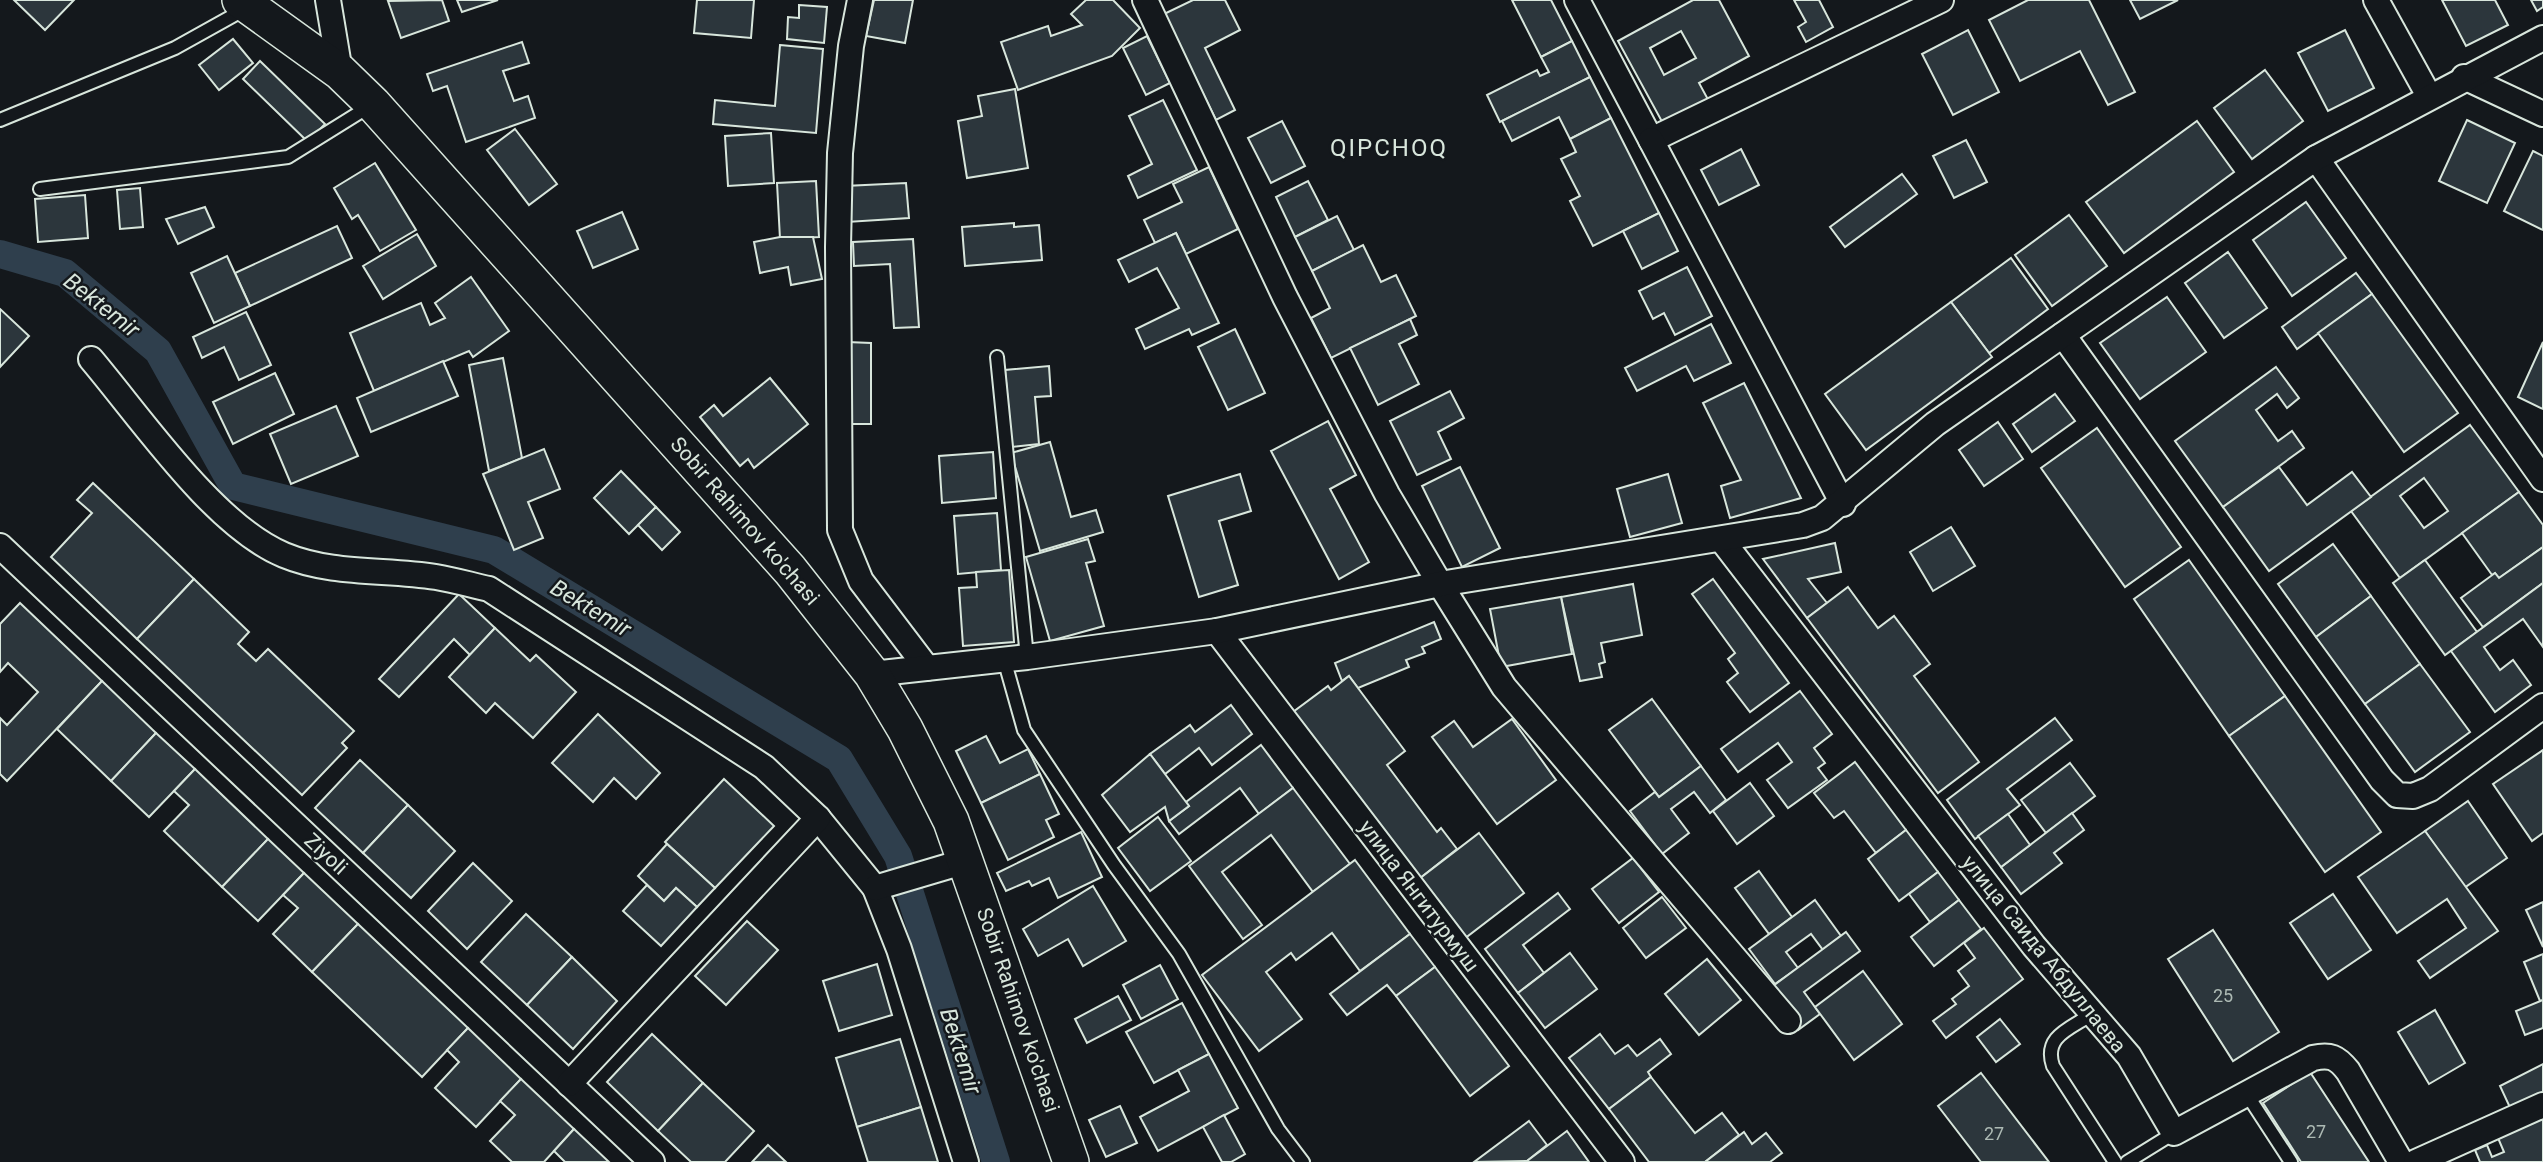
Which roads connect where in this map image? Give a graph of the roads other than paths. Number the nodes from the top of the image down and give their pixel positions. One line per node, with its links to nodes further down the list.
1 (328, 0): 9 (street)
2 (860, 0): 28 (street)
3 (1145, 0): 25 (street)
4 (1577, 0): 15 (street)
5 (1941, 0): 15 (street)
6 (2376, 0): 11 (street)
7 (244, 4): 9 (street, Sobir Rahimov ko'chasi); 14 (lane)
8 (2543, 38): 10 (street)
9 (340, 72): 12 (street, Sobir Rahimov ko'chasi)
10 (2464, 77): 11 (street); 13 (street)
11 (2429, 96): 16 (street)
12 (373, 104): 17 (lane); 29 (street, Sobir Rahimov ko'chasi)
13 (2543, 114)
14 (0, 120)
15 (1651, 140): 22 (street)
16 (2316, 158): 18 (street); 21 (street)
17 (40, 189)
18 (2063, 335): 22 (street); 30 (street)
19 (997, 357): 27 (lane)
20 (91, 359): 31 (street)
21 (2543, 479)
22 (1843, 504): 23 (street)
23 (1721, 539): 25 (street); 34 (street, улица Саида Абдуллаева)
24 (0, 546): 36 (street, Ziyoli)
25 (1440, 584): 26 (street); 35 (street)
26 (1217, 631): 27 (street); 44 (street, улица Янгитурмуш)
27 (1016, 658): 28 (street); 43 (lane)
28 (927, 668): 29 (street)
29 (872, 674): 32 (street, Sobir Rahimov ko'chasi)
30 (2543, 706)
31 (818, 818): 33 (street); 36 (street)
32 (966, 860): 33 (street); 42 (street, Sobir Rahimov ko'chasi)
33 (885, 885): 41 (street)
34 (2092, 1014): 39 (street, улица Саида Абдуллаева); 45 (lane)
35 (1788, 1021)
36 (569, 1084): 40 (street, Ziyoli)
37 (2245, 1093): 39 (street); 47 (lane); 48 (street)
38 (2543, 1105): 49 (street)
39 (2174, 1133): 46 (lane)
40 (652, 1162)
41 (967, 1162)
42 (1071, 1162)
43 (1303, 1162)
44 (1622, 1162)
45 (2115, 1162)
46 (2127, 1162)
47 (2291, 1162)
48 (2401, 1162)
49 (2416, 1162)

